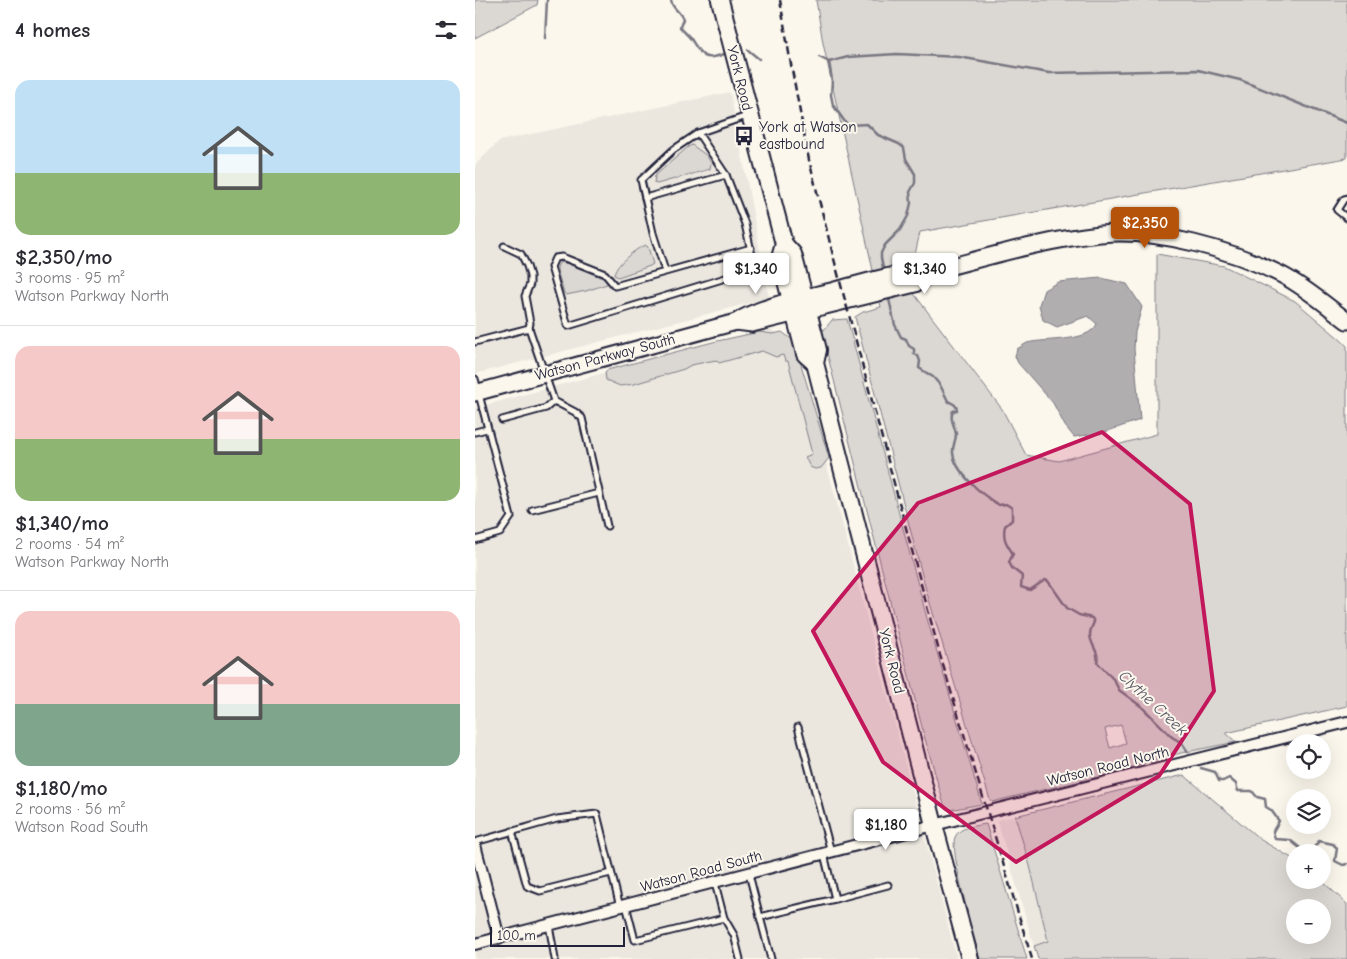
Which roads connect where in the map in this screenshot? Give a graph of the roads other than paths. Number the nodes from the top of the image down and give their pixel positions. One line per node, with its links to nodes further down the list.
1 (720, 0): 2 (main road, York Road)
2 (750, 116): 3 (lane); 11 (main road, York Road)
3 (698, 132): 4 (lane); 5 (lane)
4 (726, 175): 5 (lane); 9 (lane)
5 (645, 198): 10 (lane)
6 (1347, 198): 7 (lane)
7 (1347, 218)
8 (504, 246): 13 (lane)
9 (751, 248): 10 (lane); 10 (lane)
10 (665, 271)
11 (800, 306): 12 (main road, Watson Parkway South); 15 (main road, Watson Parkway South); 27 (main road, York Road)
12 (1347, 321)
13 (529, 328): 14 (lane); 15 (lane)
14 (475, 342)
15 (543, 373): 16 (main road, Watson Parkway South); 17 (lane)
16 (476, 388): 19 (lane)
17 (554, 401): 18 (lane); 21 (lane)
18 (503, 420)
19 (487, 429): 20 (lane); 24 (lane)
20 (475, 432)
21 (599, 493): 22 (lane); 23 (lane)
22 (532, 510)
23 (607, 526)
24 (475, 540)
25 (1347, 722): 27 (street, Watson Road North)
26 (798, 727): 30 (lane)
27 (934, 825): 30 (street, Watson Road South); 45 (main road, York Road)
28 (512, 831): 29 (lane); 31 (lane); 31 (lane)
29 (475, 844): 40 (street)
30 (828, 853): 32 (street, Watson Road South); 35 (lane)
31 (611, 873): 36 (lane)
32 (749, 874): 33 (street, Watson Road South); 37 (lane)
33 (715, 883): 36 (street, Watson Road South); 38 (lane)
34 (888, 886): 35 (lane)
35 (835, 899): 37 (lane)
36 (623, 906): 38 (lane); 39 (street, Watson Road South)
37 (760, 917): 44 (lane)
38 (724, 918): 43 (lane)
39 (549, 925): 40 (street, Watson Road South); 42 (lane)
40 (499, 938): 41 (street, Watson Road South)
41 (475, 944)
42 (555, 959)
43 (741, 959)
44 (771, 959)
45 (971, 959)

